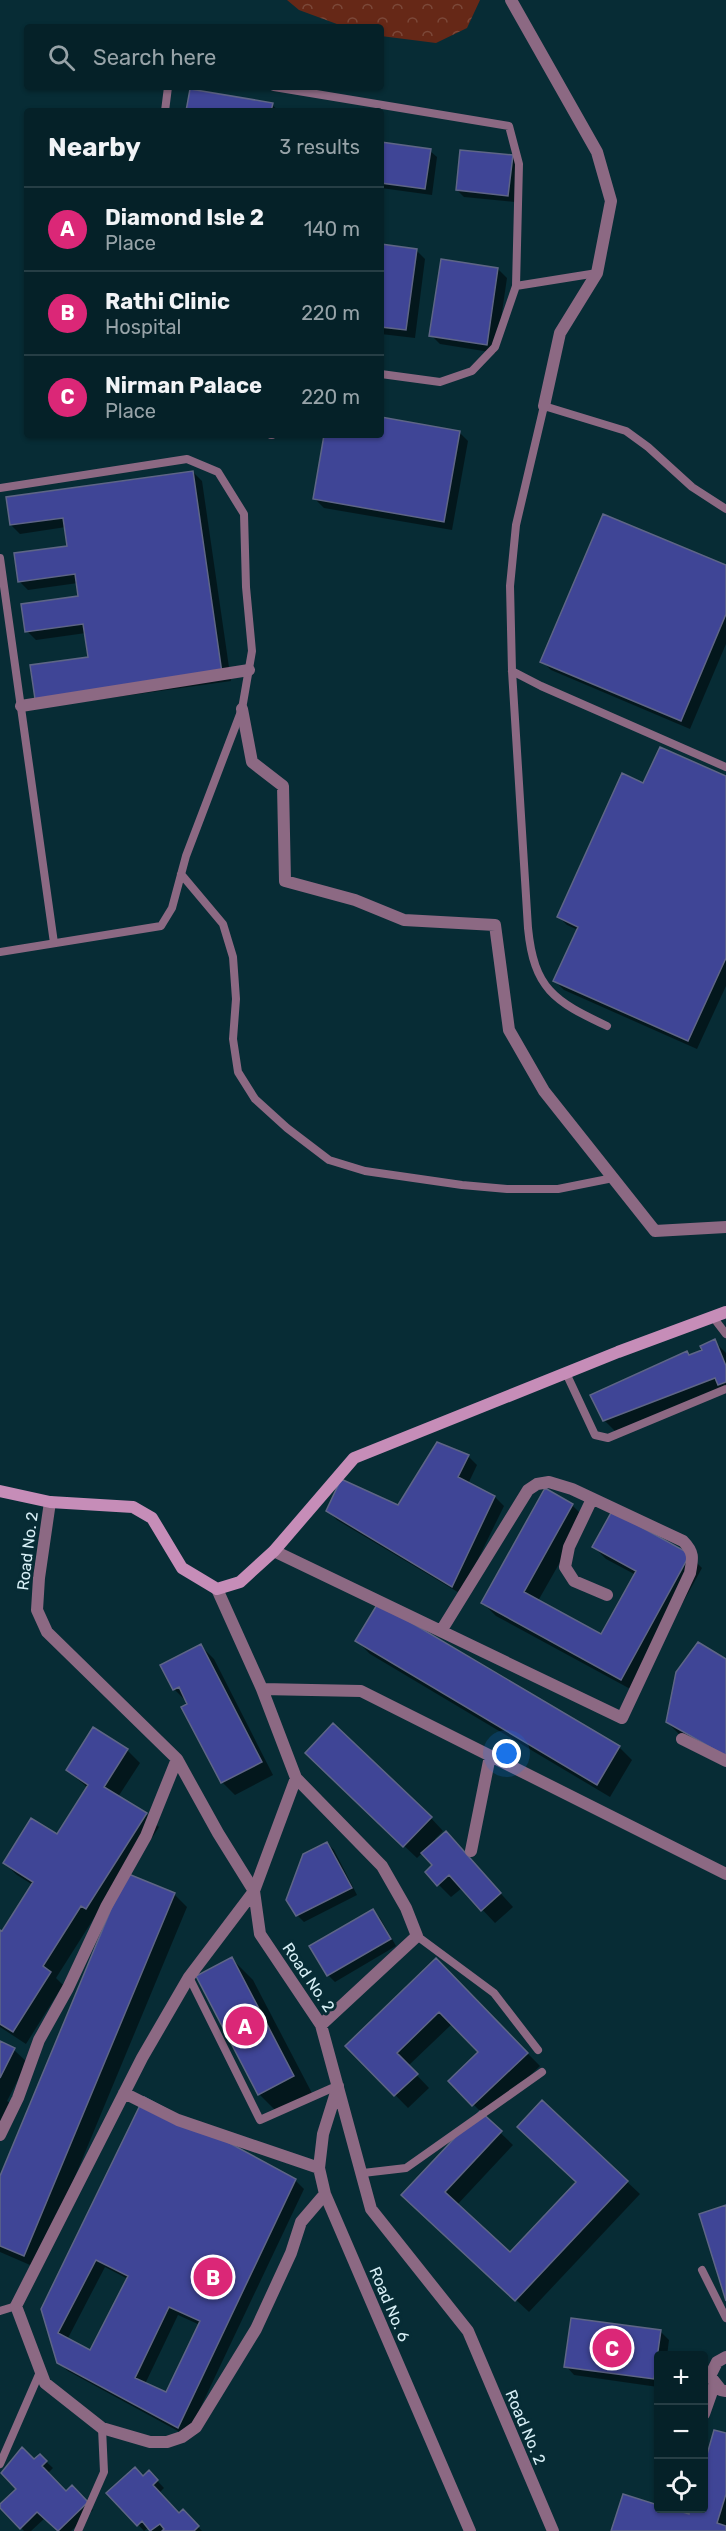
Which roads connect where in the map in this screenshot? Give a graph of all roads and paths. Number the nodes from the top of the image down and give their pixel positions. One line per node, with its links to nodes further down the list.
1 (512, 0): 5 (street)
2 (168, 90): 4 (lane)
3 (292, 90): 6 (lane)
4 (165, 108)
5 (597, 273): 6 (lane); 8 (street)
6 (516, 286): 7 (lane)
7 (384, 374)
8 (544, 406): 10 (lane); 13 (lane)
9 (0, 488): 12 (lane)
10 (726, 509)
11 (0, 558): 14 (lane)
12 (249, 670): 14 (street); 15 (lane)
13 (512, 671): 16 (lane); 20 (lane)
14 (21, 706): 18 (lane)
15 (242, 710): 17 (lane); 21 (street)
16 (726, 767)
17 (181, 874): 18 (lane); 21 (lane)
18 (54, 942): 19 (lane)
19 (0, 952)
20 (607, 1026)
21 (613, 1178): 22 (street)
22 (726, 1227)
23 (722, 1315): 24 (lane); 25 (street)
24 (726, 1334)
25 (566, 1373): 26 (lane); 30 (street)
26 (726, 1389)
27 (0, 1491): 29 (street)
28 (592, 1498): 32 (street); 33 (street); 33 (street)
29 (50, 1502): 31 (street); 37 (street, Road No. 2)
30 (274, 1551): 31 (street); 33 (street)
31 (217, 1589): 34 (street)
32 (607, 1595)
33 (441, 1631)
34 (262, 1689): 36 (street); 39 (street)
35 (682, 1738): 38 (street)
36 (490, 1756): 40 (street); 41 (street)
37 (177, 1759): 42 (street, Road No. 2); 50 (street)
38 (726, 1761)
39 (296, 1778): 42 (street); 43 (street)
40 (471, 1851)
41 (726, 1874)
42 (254, 1891): 44 (street); 45 (street, Road No. 2)
43 (417, 1936): 45 (street); 46 (lane)
44 (189, 1977): 48 (lane); 49 (street)
45 (321, 2025): 48 (street, Road No. 2)
46 (537, 2050)
47 (542, 2072): 52 (lane)
48 (339, 2085): 51 (street, Road No. 6); 52 (street, Road No. 2)
49 (124, 2093): 51 (street); 55 (street)
50 (0, 2135)
51 (319, 2168): 53 (street, Road No. 6)
52 (363, 2173): 67 (street, Road No. 2)
53 (325, 2194): 63 (street); 66 (street, Road No. 6)
54 (702, 2270): 57 (lane)
55 (16, 2306): 56 (lane); 59 (street)
56 (0, 2311)
57 (726, 2318)
58 (726, 2357): 60 (street)
59 (40, 2372): 63 (street); 64 (lane)
60 (715, 2383): 61 (street); 62 (street)
61 (726, 2391)
62 (707, 2405)
63 (102, 2428): 65 (lane)
64 (0, 2464)
65 (78, 2531)
66 (470, 2531)
67 (553, 2531)

